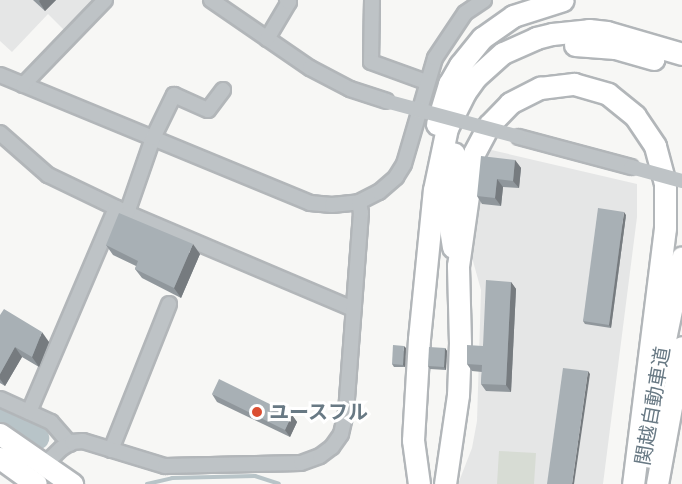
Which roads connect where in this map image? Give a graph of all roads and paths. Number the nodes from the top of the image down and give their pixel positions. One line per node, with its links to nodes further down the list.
1 (105, 0): 12 (street)
2 (211, 0): 7 (street)
3 (287, 0): 7 (street)
4 (372, 0): 11 (street)
5 (484, 0): 11 (street)
6 (563, 0): 17 (highway)
7 (267, 39): 16 (street, bridge)
8 (682, 54): 17 (highway)
9 (682, 68): 21 (highway)
10 (0, 75): 12 (street)
11 (426, 82): 18 (street)
12 (23, 85): 15 (street)
13 (223, 90): 15 (street)
14 (0, 133): 19 (street)
15 (153, 138): 18 (street); 19 (street)
16 (682, 181)
17 (434, 190): 33 (highway)
18 (359, 202): 23 (street)
19 (122, 210): 23 (street); 26 (street)
20 (682, 257): 36 (highway, 関越自動車道)
21 (458, 266): 34 (highway); 35 (highway)
22 (169, 304): 29 (street)
23 (352, 309): 29 (street)
24 (682, 347): 37 (highway, 関越自動車道)
25 (0, 399): 26 (street)
26 (28, 412): 28 (street)
27 (0, 434): 31 (highway)
28 (70, 444): 29 (street); 31 (street)
29 (111, 450)
30 (0, 458): 31 (highway)
31 (34, 478): 32 (highway)
32 (72, 484)
33 (418, 484)
34 (445, 484)
35 (633, 484)
36 (639, 484)
37 (657, 484)

